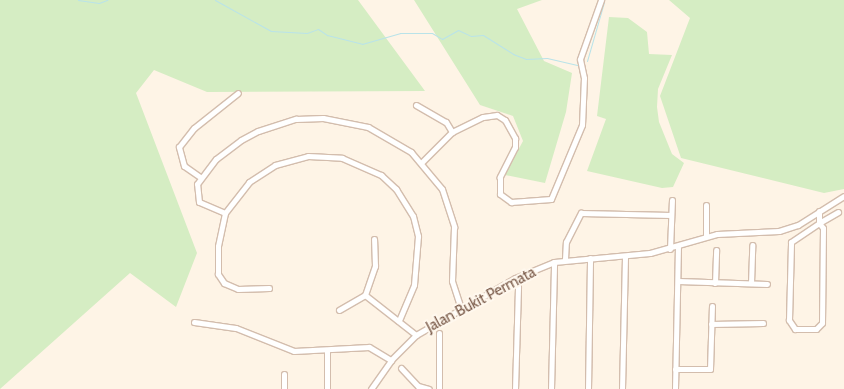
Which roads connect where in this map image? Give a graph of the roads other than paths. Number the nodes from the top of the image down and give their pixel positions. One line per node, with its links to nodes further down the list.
1 (601, 0): 4 (street)
2 (238, 93): 6 (street)
3 (416, 105): 4 (street)
4 (452, 132): 5 (street)
5 (422, 162): 6 (street); 33 (street)
6 (200, 177): 12 (street)
7 (844, 196): 10 (street, Jalan Bukit Permata)
8 (672, 200): 13 (street)
9 (706, 205): 15 (street)
10 (819, 211): 14 (street); 15 (street, Jalan Bukit Permata)
11 (838, 212): 14 (street)
12 (225, 213): 30 (street); 35 (street)
13 (671, 215): 19 (street); 23 (street)
14 (820, 223): 14 (street)
15 (706, 236): 18 (street, Jalan Bukit Permata)
16 (374, 240): 31 (street)
17 (752, 245): 28 (street)
18 (678, 247): 19 (street, Jalan Bukit Permata); 26 (street)
19 (670, 249): 21 (street, Jalan Bukit Permata)
20 (716, 250): 27 (street)
21 (625, 256): 22 (street, Jalan Bukit Permata); 54 (street)
22 (590, 258): 23 (street, Jalan Bukit Permata); 53 (street)
23 (565, 259): 24 (street, Jalan Bukit Permata)
24 (554, 262): 25 (street, Jalan Bukit Permata); 52 (street)
25 (515, 278): 33 (street, Jalan Bukit Permata); 51 (street)
26 (678, 281): 27 (street); 44 (street)
27 (715, 282): 28 (street)
28 (751, 283): 29 (street)
29 (767, 284)
30 (269, 288)
31 (365, 295): 34 (street); 35 (street)
32 (712, 306): 38 (street)
33 (461, 308): 40 (street, Jalan Bukit Permata)
34 (339, 310)
35 (399, 321): 40 (street)
36 (194, 322): 41 (street)
37 (763, 323): 38 (street)
38 (711, 324): 44 (street)
39 (439, 333): 50 (street)
40 (416, 335): 42 (street, Jalan Bukit Permata)
41 (327, 351): 42 (street); 47 (street)
42 (391, 360): 48 (street, Jalan Bukit Permata)
43 (401, 368): 49 (street)
44 (676, 369): 55 (street)
45 (284, 374): 46 (street)
46 (284, 389)
47 (327, 389)
48 (371, 389)
49 (430, 389)
50 (440, 389)
51 (515, 389)
52 (551, 389)
53 (588, 389)
54 (622, 389)
55 (675, 389)

